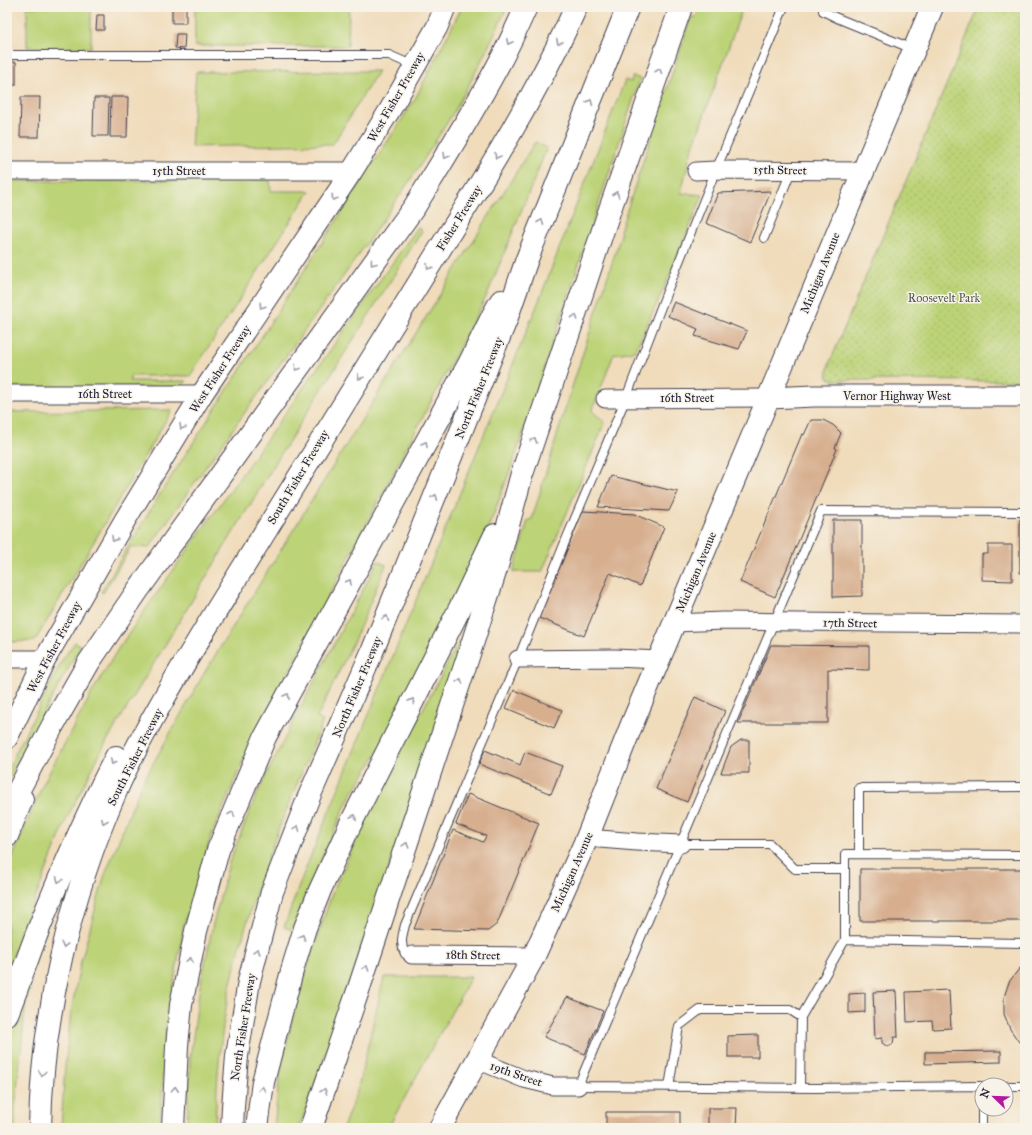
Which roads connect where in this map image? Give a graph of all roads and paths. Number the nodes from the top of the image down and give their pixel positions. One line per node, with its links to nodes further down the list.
1 (445, 7): 9 (street, West Fisher Freeway)
2 (526, 7): 38 (main road, one-way to 38)
3 (576, 7): 27 (main road, Fisher Freeway, one-way to 27)
4 (628, 7): 20 (main road, one-way to 4)
5 (681, 7): 28 (main road, one-way to 5)
6 (784, 7): 13 (lane)
7 (823, 7): 10 (lane)
8 (932, 7): 10 (main road, Michigan Avenue)
9 (436, 17): 12 (street, West Fisher Freeway)
10 (914, 49): 17 (main road, Michigan Avenue)
11 (7, 55): 12 (lane)
12 (415, 66): 18 (street, West Fisher Freeway)
13 (716, 170): 15 (street, 15th Street); 16 (street, 15th Street); 24 (lane)
14 (7, 171): 18 (street, 15th Street)
15 (696, 171)
16 (791, 171): 17 (street, 15th Street); 19 (lane)
17 (863, 171): 25 (main road, Michigan Avenue)
18 (352, 172): 22 (street, West Fisher Freeway, one-way to 22)
19 (764, 238)
20 (527, 259): 60 (main road, one-way to 20); 61 (main road, North Fisher Freeway, one-way to 20)
21 (7, 394): 22 (street, 16th Street)
22 (202, 394): 34 (street, West Fisher Freeway, one-way to 34)
23 (1025, 396): 25 (street, Vernor Highway West)
24 (626, 398): 25 (street, 16th Street); 26 (street, 16th Street); 35 (lane)
25 (769, 398): 31 (main road, Michigan Avenue)
26 (605, 399)
27 (331, 423): 51 (main road, one-way to 51); 59 (main road, South Fisher Freeway, one-way to 59)
28 (521, 477): 62 (main road, one-way to 28); 63 (main road, one-way to 28)
29 (1025, 512): 30 (lane)
30 (774, 622): 31 (street, 17th Street); 32 (street, 17th Street); 43 (lane)
31 (675, 623): 36 (main road, Michigan Avenue)
32 (1025, 624)
33 (7, 658): 34 (street)
34 (45, 659): 37 (street, West Fisher Freeway)
35 (518, 659): 36 (street); 49 (lane)
36 (660, 660): 42 (main road, Michigan Avenue)
37 (7, 738)
38 (39, 753): 40 (main road); 41 (main road)
39 (1025, 787): 44 (lane)
40 (7, 812)
41 (7, 836)
42 (587, 838): 43 (street); 50 (main road, Michigan Avenue)
43 (681, 844): 46 (lane); 54 (lane)
44 (859, 854): 45 (lane); 46 (lane)
45 (1025, 855)
46 (845, 869): 47 (lane)
47 (845, 940): 48 (lane); 52 (lane)
48 (1025, 943)
49 (412, 955): 50 (street, 18th Street)
50 (534, 956): 53 (main road, Michigan Avenue)
51 (7, 1014)
52 (801, 1017): 57 (lane); 58 (lane)
53 (478, 1060): 54 (street, 19th Street); 64 (main road, Michigan Avenue)
54 (578, 1086): 57 (lane)
55 (1014, 1086): 56 (lane)
56 (1025, 1086)
57 (668, 1087): 58 (lane)
58 (800, 1088): 65 (lane)
59 (40, 1128)
60 (173, 1128)
61 (232, 1128)
62 (257, 1128)
63 (311, 1128)
64 (440, 1128)
65 (982, 1128)

